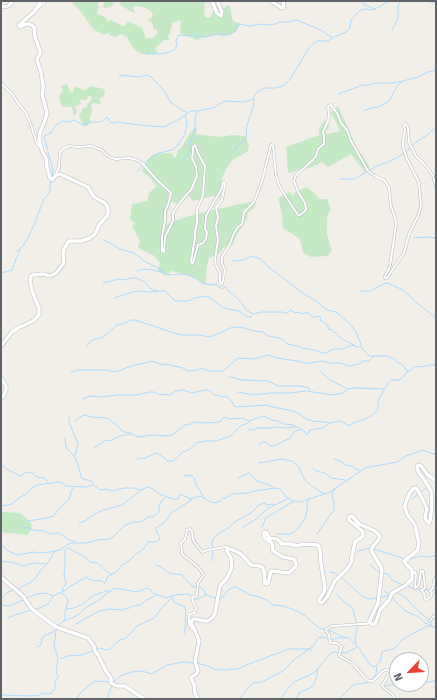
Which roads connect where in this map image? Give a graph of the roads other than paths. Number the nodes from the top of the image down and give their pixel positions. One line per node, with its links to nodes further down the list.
1 (13, 1): 8 (street)
2 (41, 1): 9 (street)
3 (46, 1): 9 (street)
4 (212, 1): 5 (street)
5 (218, 1)
6 (271, 1): 7 (street)
7 (284, 1)
8 (1, 7)
9 (34, 12): 11 (street)
10 (1, 83): 11 (street)
11 (42, 151): 12 (street)
12 (58, 175): 13 (street); 14 (street)
13 (436, 186)
14 (1, 346)
15 (1, 378): 16 (street)
16 (3, 382): 17 (street)
17 (1, 398)
18 (436, 481): 20 (street)
19 (227, 548): 25 (street); 26 (street); 26 (street)
20 (413, 572): 21 (street); 25 (street)
21 (436, 576)
22 (1, 577): 27 (street)
23 (436, 615): 24 (street)
24 (430, 621)
25 (370, 622): 29 (street)
26 (195, 632): 28 (street)
27 (144, 699)
28 (198, 699)
29 (396, 699)

